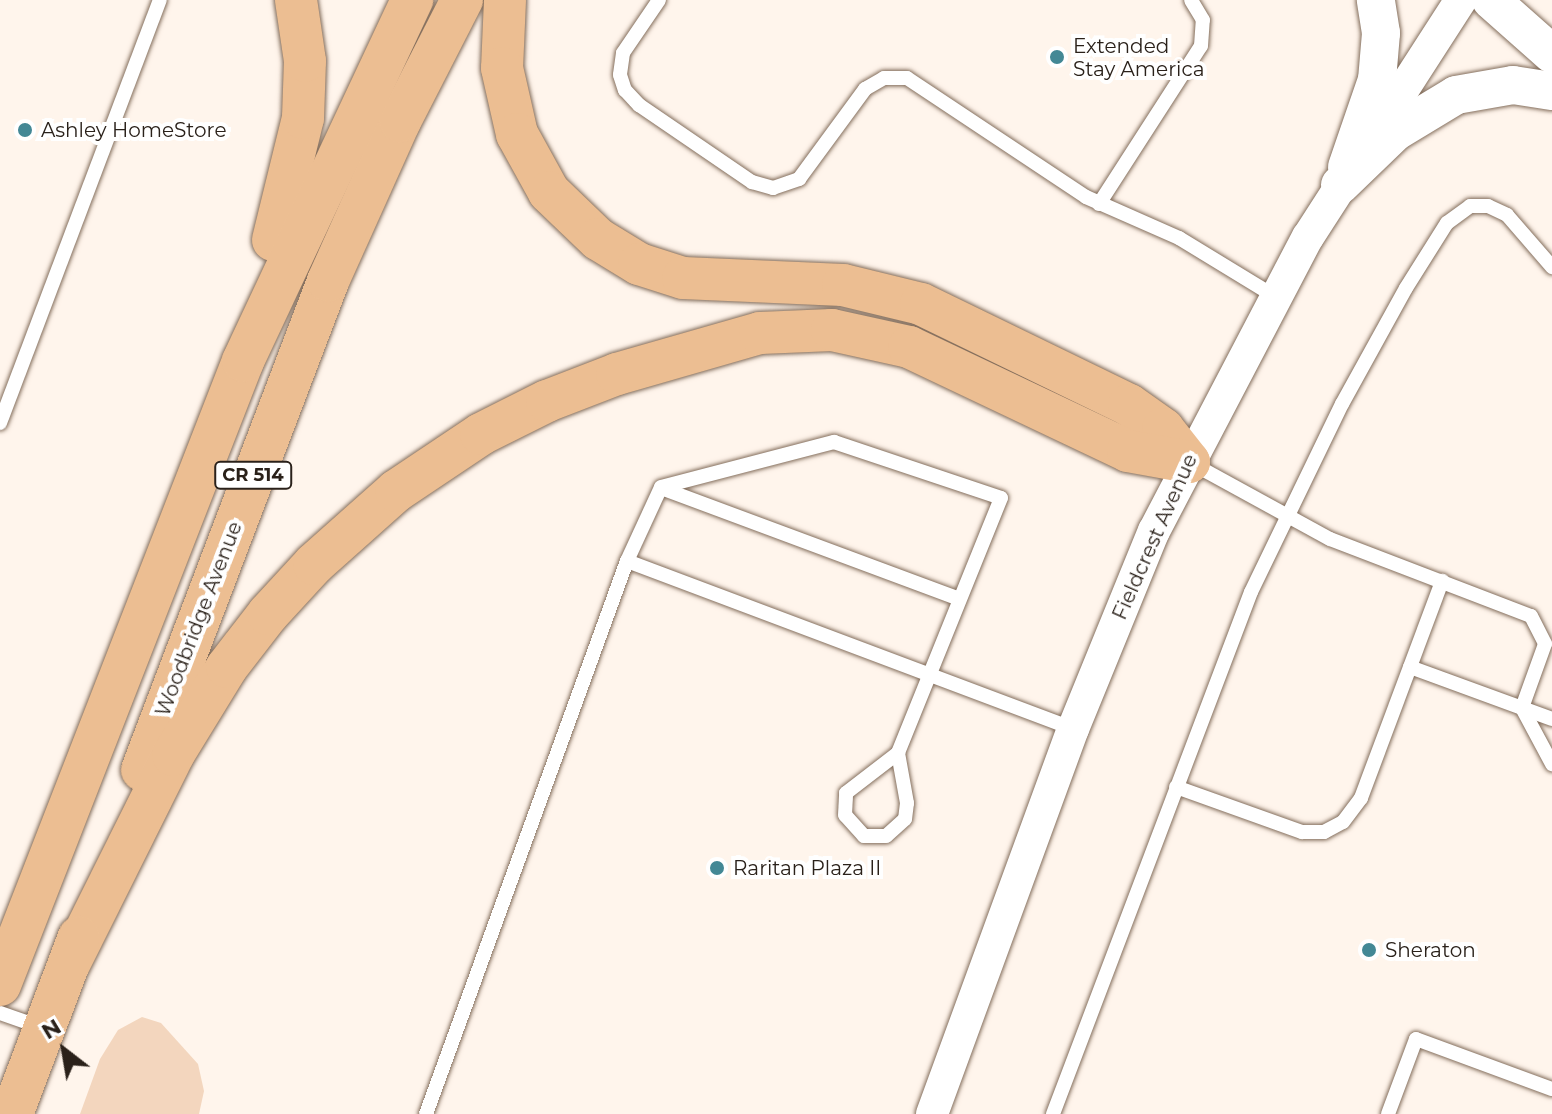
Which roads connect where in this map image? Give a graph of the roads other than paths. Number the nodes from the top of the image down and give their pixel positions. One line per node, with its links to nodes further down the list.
1 (160, 0): 17 (lane)
2 (296, 0): 21 (main road)
3 (412, 0): 21 (main road, CR 514)
4 (462, 0): 33 (main road, Woodbridge Avenue / CR 514)
5 (505, 0): 18 (main road)
6 (659, 0): 14 (lane)
7 (1191, 0): 14 (lane)
8 (1376, 0): 13 (main road)
9 (1461, 0): 13 (street, Fieldcrest Avenue)
10 (1491, 0): 11 (main road)
11 (1552, 54)
12 (1552, 91): 13 (main road)
13 (1340, 185): 16 (street, Fieldcrest Avenue)
14 (1099, 204): 16 (lane)
15 (1552, 267): 20 (lane)
16 (1274, 296): 18 (street, Fieldcrest Avenue)
17 (0, 423)
18 (1189, 462): 20 (lane); 29 (street, Fieldcrest Avenue); 33 (main road)
19 (661, 487): 22 (lane); 24 (lane); 24 (lane)
20 (1286, 517): 23 (lane); 32 (lane)
21 (178, 521): 34 (main road, CR 514)
22 (627, 561): 26 (lane); 39 (lane)
23 (1442, 581): 25 (lane); 27 (lane)
24 (957, 598): 26 (lane)
25 (1410, 667): 27 (lane); 32 (lane)
26 (928, 675): 29 (lane); 30 (lane)
27 (1522, 708): 28 (lane); 31 (lane)
28 (1552, 719)
29 (1073, 729): 40 (street, Fieldcrest Avenue)
30 (898, 753): 30 (lane)
31 (1552, 764)
32 (1176, 787): 41 (lane)
33 (70, 962): 36 (main road, Woodbridge Avenue / CR 514)
34 (0, 985)
35 (0, 1013): 36 (lane)
36 (44, 1029): 38 (main road, Woodbridge Avenue / CR 514)
37 (1552, 1089): 42 (lane)
38 (10, 1100)
39 (426, 1114)
40 (932, 1114)
41 (1053, 1114)
42 (1388, 1114)

